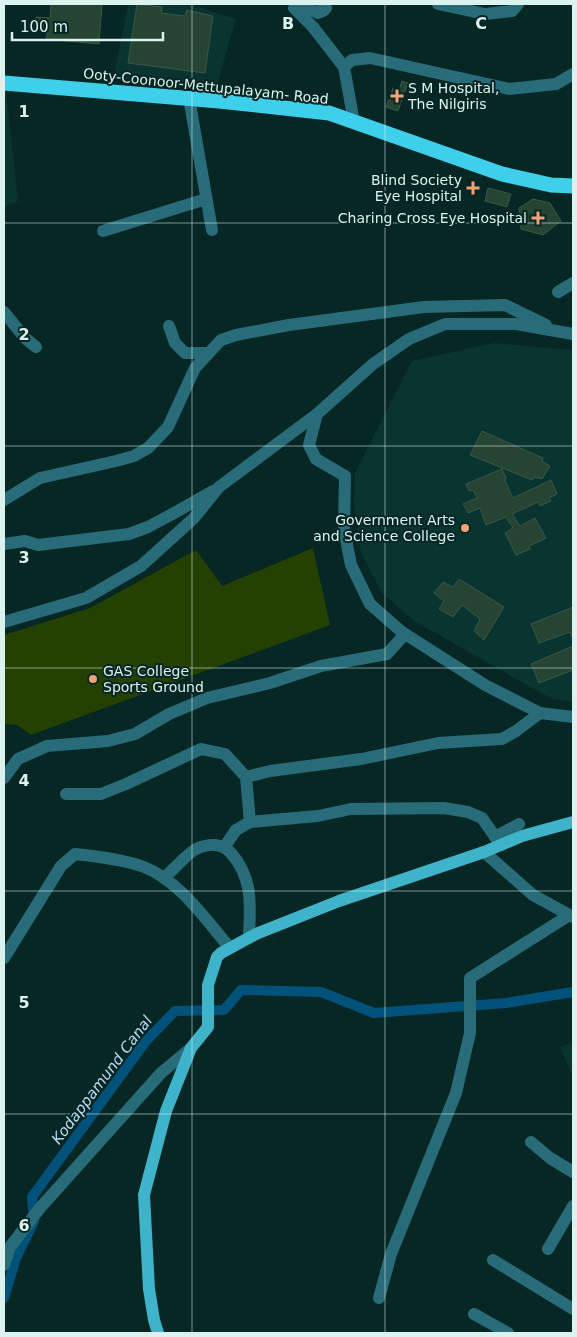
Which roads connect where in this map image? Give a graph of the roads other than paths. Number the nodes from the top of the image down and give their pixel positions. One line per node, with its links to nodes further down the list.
1 (298, 4): 2 (street); 5 (street)
2 (323, 4)
3 (438, 4): 4 (street)
4 (518, 4)
5 (344, 67): 6 (street); 9 (street)
6 (573, 74)
7 (4, 83): 8 (highway, Ooty-Coonoor-Mettupalayam- Road)
8 (188, 98): 9 (highway, Ooty-Coonoor-Mettupalayam- Road); 11 (street)
9 (354, 122): 10 (highway, Ooty-Coonoor-Mettupalayam- Road)
10 (573, 186)
11 (206, 199): 12 (street); 13 (street)
12 (103, 230)
13 (212, 230)
14 (573, 283): 15 (street)
15 (558, 292)
16 (4, 312): 19 (street)
17 (169, 326): 20 (street)
18 (569, 333): 20 (street); 21 (street)
19 (36, 347)
20 (208, 353): 23 (street)
21 (317, 414): 22 (street); 26 (street)
22 (219, 487): 24 (street); 25 (street)
23 (4, 500)
24 (4, 544)
25 (4, 622)
26 (405, 634): 27 (street); 30 (street)
27 (540, 713): 28 (street); 29 (street)
28 (573, 717)
29 (246, 777): 31 (street); 32 (street)
30 (4, 778)
31 (66, 794)
32 (250, 822): 35 (street); 36 (street)
33 (573, 822): 35 (main road)
34 (519, 824): 35 (street)
35 (498, 841): 37 (main road)
36 (224, 846): 38 (street); 40 (street)
37 (484, 852): 39 (street); 40 (main road)
38 (164, 878): 41 (street); 42 (street)
39 (570, 917): 50 (street)
40 (249, 938): 41 (main road)
41 (230, 948): 43 (main road)
42 (4, 958)
43 (195, 1045): 49 (street); 53 (main road)
44 (531, 1142): 45 (street)
45 (573, 1172)
46 (573, 1206): 47 (street)
47 (548, 1249)
48 (493, 1260): 51 (street)
49 (4, 1265)
50 (379, 1298)
51 (573, 1309)
52 (474, 1314): 54 (street)
53 (158, 1333)
54 (508, 1333)

